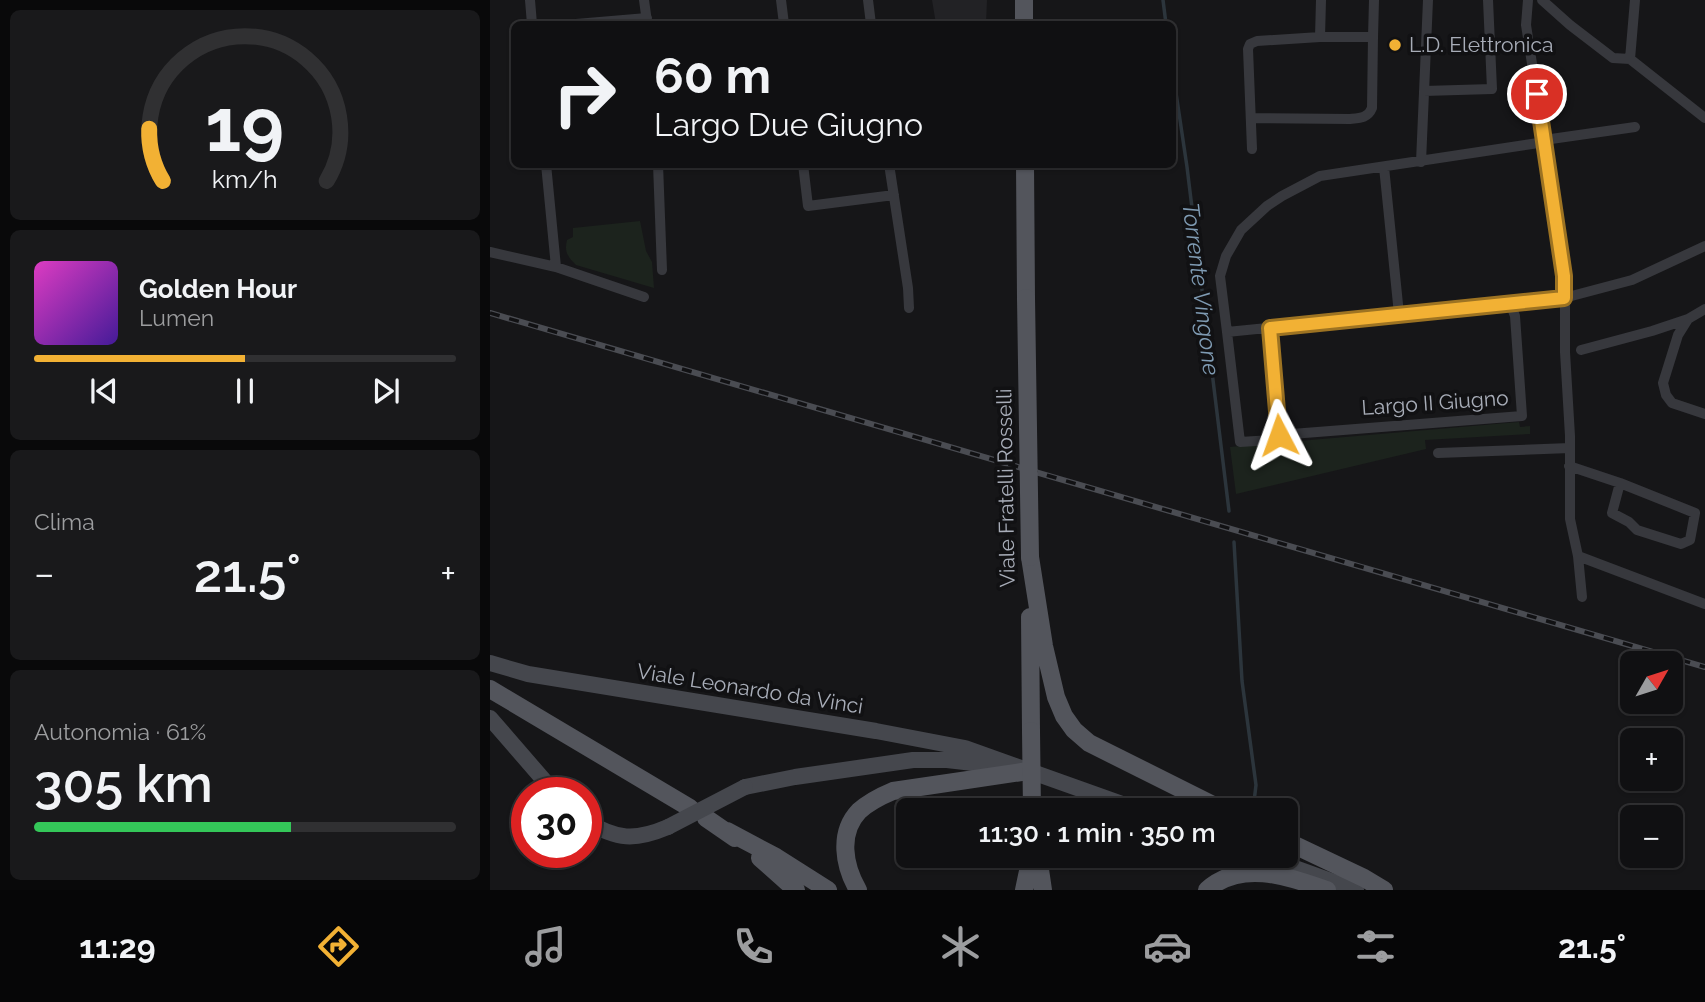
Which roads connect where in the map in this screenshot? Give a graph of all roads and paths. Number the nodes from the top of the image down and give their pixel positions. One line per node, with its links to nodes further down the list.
1 (530, 0): 13 (street)
2 (645, 0): 14 (street)
3 (781, 0): 15 (street)
4 (868, 0): 16 (street)
5 (1024, 0): 17 (main road)
6 (1321, 0): 18 (street)
7 (1374, 0): 19 (street)
8 (1428, 0): 21 (street)
9 (1488, 0): 21 (street)
10 (1528, 0): 25 (street)
11 (1542, 0): 20 (street)
12 (1635, 0): 20 (street)
13 (532, 21)
14 (647, 21)
15 (784, 21)
16 (871, 21)
17 (1024, 21)
18 (1320, 37): 19 (street); 22 (street)
19 (1373, 37): 22 (street)
20 (1630, 59): 23 (street)
21 (1424, 91): 27 (street)
22 (1251, 118): 26 (street)
23 (1705, 118)
24 (1634, 127): 25 (street)
25 (1544, 141): 27 (street); 40 (street)
26 (1252, 149)
27 (1421, 162): 28 (street)
28 (1384, 167): 44 (street); 47 (street)
29 (546, 168): 37 (street)
30 (658, 168): 38 (street)
31 (803, 168): 34 (street)
32 (891, 168): 34 (street)
33 (1025, 168): 56 (main road, Viale Fratelli Rosselli, bridge)
34 (894, 195): 42 (street)
35 (1705, 246): 40 (street)
36 (490, 252): 37 (street)
37 (556, 267): 39 (street)
38 (662, 270)
39 (644, 297)
40 (1564, 298): 41 (street); 51 (street)
41 (1510, 303): 44 (street); 50 (street, Largo II Giugno)
42 (909, 308)
43 (1705, 309): 45 (street)
44 (1399, 314): 46 (street)
45 (1688, 319): 48 (street); 49 (street)
46 (1270, 328): 47 (street); 50 (street)
47 (1227, 332): 50 (street, Largo II Giugno)
48 (1581, 349)
49 (1705, 414)
50 (1279, 435)
51 (1570, 448): 52 (street); 53 (street)
52 (1438, 453)
53 (1569, 466): 54 (street); 55 (street)
54 (1620, 483): 54 (street)
55 (1578, 556): 57 (street); 58 (street)
56 (1030, 557): 65 (main road, Viale Fratelli Rosselli, bridge); 67 (main road)
57 (1582, 597)
58 (1705, 604)
59 (490, 663): 62 (main road, Viale Leonardo da Vinci)
60 (490, 689): 68 (main road)
61 (490, 718): 64 (main road)
62 (1003, 761): 63 (main road, Viale Leonardo da Vinci); 70 (main road, Viale Leonardo da Vinci, bridge)
63 (1028, 771): 66 (main road, Viale Leonardo da Vinci); 78 (main road)
64 (541, 777)
65 (1032, 798)
66 (1105, 798)
67 (1199, 798)
68 (690, 808)
69 (706, 818): 71 (main road)
70 (602, 829)
71 (727, 831): 76 (main road); 77 (main road)
72 (1298, 847): 84 (main road)
73 (1027, 868): 79 (main road)
74 (1040, 868): 80 (main road)
75 (1295, 868): 83 (main road)
76 (796, 890)
77 (828, 890)
78 (858, 890)
79 (1024, 890)
80 (1043, 890)
81 (1207, 890): 82 (main road)
82 (1328, 890)
83 (1356, 890)
84 (1384, 890)

